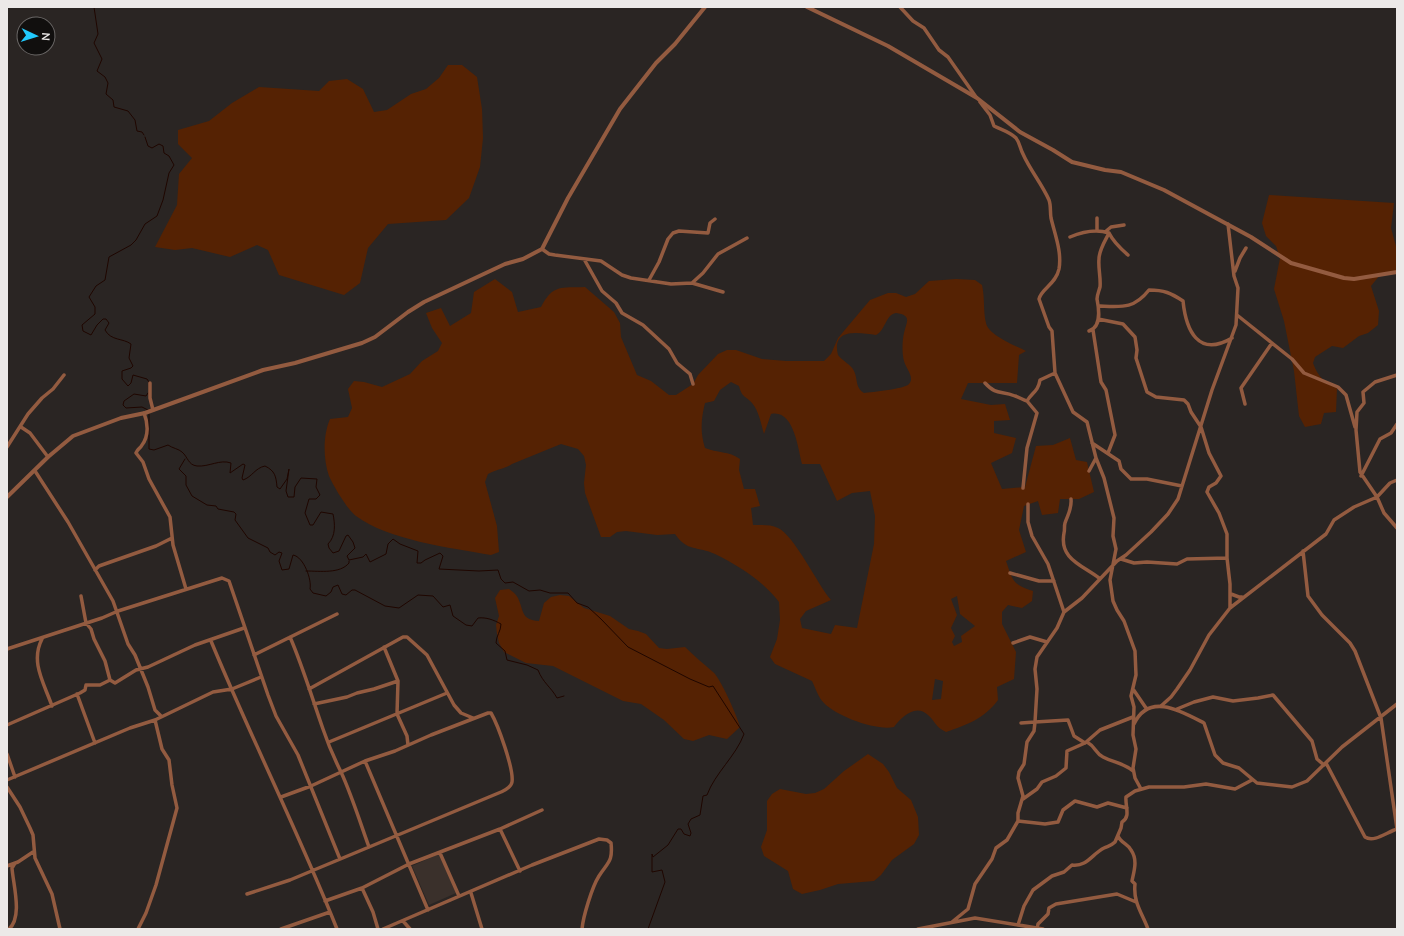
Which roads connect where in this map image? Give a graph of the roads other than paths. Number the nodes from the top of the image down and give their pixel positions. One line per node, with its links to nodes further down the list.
1 (705, 7): 14 (street)
2 (806, 7): 4 (street)
3 (900, 7): 4 (street)
4 (977, 98): 7 (street); 29 (street)
5 (1097, 218): 9 (street)
6 (715, 219): 19 (street)
7 (1228, 224): 17 (street); 18 (street)
8 (1124, 225): 10 (street)
9 (1097, 231): 10 (street); 11 (street)
10 (1107, 232): 15 (street); 22 (street)
11 (1070, 237)
12 (747, 238): 20 (street)
13 (1246, 248): 18 (street)
14 (542, 249): 16 (street); 37 (street)
15 (1128, 255)
16 (584, 259): 19 (street); 34 (street)
17 (1397, 272)
18 (1234, 276): 23 (street)
19 (649, 280): 20 (street)
20 (692, 283): 21 (street)
21 (723, 292)
22 (1100, 306): 24 (street); 27 (street)
23 (1237, 315): 27 (street); 28 (street)
24 (1098, 319): 25 (street); 41 (street)
25 (1093, 330): 26 (street); 45 (street)
26 (1089, 331)
27 (1232, 338): 41 (street)
28 (1272, 342): 36 (street); 42 (street)
29 (1054, 373): 35 (street); 43 (street)
30 (64, 375): 40 (street)
31 (1397, 375): 42 (street)
32 (150, 383): 37 (street)
33 (985, 383): 35 (street)
34 (693, 384)
35 (1027, 401): 53 (street)
36 (1245, 404)
37 (152, 410): 38 (street)
38 (144, 413): 46 (street); 59 (street)
39 (1397, 424): 50 (street)
40 (21, 427): 44 (street); 46 (street)
41 (1201, 427): 52 (street); 61 (street)
42 (1356, 430): 50 (street)
43 (1091, 441): 45 (street); 47 (street)
44 (7, 447)
45 (1108, 453): 52 (street)
46 (48, 457): 48 (street)
47 (1096, 458): 49 (street); 63 (street)
48 (34, 471): 54 (street); 64 (street)
49 (1089, 471)
50 (1361, 476): 55 (street)
51 (1397, 480): 55 (street)
52 (1182, 486): 62 (street)
53 (1023, 488)
54 (7, 497)
55 (1377, 497): 58 (street); 60 (street)
56 (1071, 499): 66 (street)
57 (1028, 504): 67 (street)
58 (1397, 528)
59 (172, 538): 64 (street); 68 (street)
60 (1303, 551): 71 (street); 105 (street)
61 (1227, 558): 62 (street); 69 (street)
62 (1119, 559): 63 (street)
63 (1112, 566): 66 (street); 92 (street)
64 (95, 570): 73 (street)
65 (1010, 573): 67 (street)
66 (1099, 578): 74 (street)
67 (1054, 581): 74 (street)
68 (186, 589): 73 (street); 77 (street)
69 (1231, 594): 71 (street); 72 (street)
70 (81, 596): 76 (street)
71 (1244, 596): 72 (street)
72 (1230, 608): 98 (street)
73 (118, 611): 76 (street); 86 (street)
74 (1064, 612): 81 (street)
75 (337, 614): 78 (street)
76 (86, 623): 79 (street); 88 (street)
77 (244, 628): 80 (street); 85 (street)
78 (290, 637): 85 (street); 91 (street)
79 (42, 638): 84 (street); 97 (street)
80 (211, 641): 86 (street); 90 (street)
81 (1047, 642): 82 (street); 107 (street)
82 (1013, 643)
83 (384, 647): 89 (street); 91 (street); 93 (street)
84 (7, 649)
85 (254, 655): 87 (street)
86 (140, 668): 88 (street); 102 (street)
87 (261, 677): 90 (street); 123 (street)
88 (110, 680): 94 (street)
89 (398, 681): 95 (street); 101 (street)
90 (232, 689): 102 (street); 128 (street)
91 (309, 689): 95 (street)
92 (1133, 689): 99 (street); 103 (street)
93 (447, 693): 101 (street); 104 (street)
94 (77, 694): 97 (street); 113 (street)
95 (314, 704): 111 (street)
96 (1397, 704): 105 (street)
97 (52, 706): 109 (street)
98 (1161, 706): 99 (street); 100 (street)
99 (1146, 708): 110 (street)
100 (1177, 709): 117 (street); 122 (street)
101 (397, 714): 111 (street); 114 (street)
102 (161, 716): 106 (street)
103 (1133, 717): 110 (street); 112 (street)
104 (473, 718): 114 (street); 134 (street)
105 (1381, 718): 117 (street); 126 (street)
106 (155, 720): 113 (street); 159 (street)
107 (1035, 722): 108 (street); 112 (street); 129 (street)
108 (1021, 723)
109 (7, 724)
110 (1133, 726): 118 (street)
111 (329, 742): 119 (street)
112 (1086, 742): 118 (street); 129 (street)
113 (95, 743): 120 (street)
114 (408, 745): 116 (street)
115 (7, 754): 120 (street)
116 (365, 761): 119 (street); 134 (street)
117 (1325, 764): 122 (street); 126 (street)
118 (1133, 770): 127 (street)
119 (341, 772): 123 (street); 136 (street)
120 (15, 777): 121 (street)
121 (7, 780)
122 (1252, 780): 127 (street)
123 (311, 786): 128 (street); 139 (street)
124 (7, 787): 137 (street)
125 (1397, 787): 126 (street)
126 (1392, 788)
127 (1141, 789): 130 (street)
128 (281, 796): 143 (street)
129 (1023, 799): 132 (street)
130 (1127, 808): 132 (street); 135 (street)
131 (542, 810): 133 (street)
132 (1018, 821): 154 (street)
133 (500, 829): 138 (street); 144 (street)
134 (396, 834): 136 (street); 141 (street)
135 (1118, 836): 150 (street); 155 (street)
136 (369, 846): 139 (street)
137 (33, 852): 140 (street); 158 (street)
138 (440, 853): 141 (street); 148 (street)
139 (340, 859): 143 (street)
140 (15, 864): 142 (street); 157 (street)
141 (409, 864): 145 (street); 151 (street)
142 (7, 866)
143 (313, 870): 147 (street); 149 (street)
144 (520, 871): 146 (street); 166 (street)
145 (362, 888): 149 (street); 162 (street)
146 (471, 893): 148 (street); 165 (street)
147 (247, 894)
148 (459, 896): 151 (street)
149 (325, 900): 152 (street)
150 (1136, 902): 156 (street); 169 (street)
151 (428, 910): 153 (street)
152 (330, 912): 160 (street); 161 (street)
153 (403, 921): 163 (street); 164 (street)
154 (952, 922): 155 (street); 167 (street)
155 (1018, 925): 156 (street)
156 (1037, 928): 168 (street)
157 (9, 929)
158 (60, 929)
159 (138, 929)
160 (281, 929)
161 (336, 929)
162 (378, 929)
163 (383, 929)
164 (410, 929)
165 (482, 929)
166 (582, 929)
167 (918, 929)
168 (1043, 929)
169 (1148, 929)

